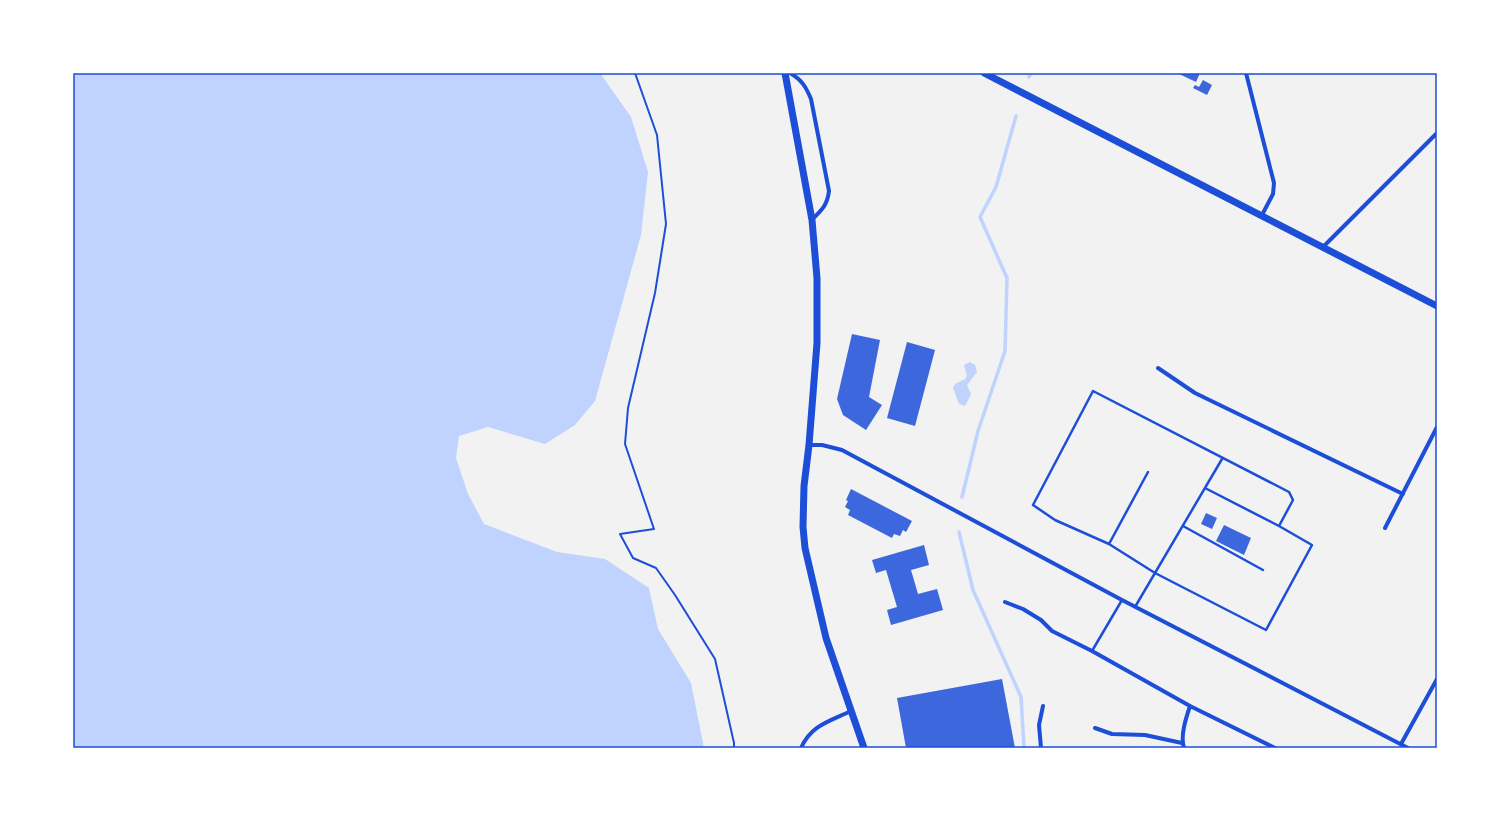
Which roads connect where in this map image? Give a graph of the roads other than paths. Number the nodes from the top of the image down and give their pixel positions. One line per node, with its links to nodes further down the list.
1 (785, 73): 8 (street)
2 (790, 73): 8 (street)
3 (984, 73): 5 (street)
4 (1246, 73): 7 (street)
5 (994, 75): 7 (street)
6 (1437, 133): 9 (street)
7 (1262, 215): 9 (street)
8 (812, 220): 13 (street)
9 (1323, 247): 10 (street)
10 (1437, 306)
11 (1158, 368): 17 (street)
12 (1437, 427): 17 (street)
13 (809, 445): 24 (street); 31 (street)
14 (1222, 459): 16 (lane); 19 (lane); 21 (lane)
15 (1148, 472): 21 (lane)
16 (1205, 488): 18 (lane); 19 (lane)
17 (1403, 494): 20 (street)
18 (1182, 526): 22 (lane); 23 (lane)
19 (1279, 526): 23 (lane)
20 (1385, 528)
21 (1109, 544): 23 (lane)
22 (1263, 570)
23 (1155, 573): 26 (lane)
24 (1122, 600): 26 (street); 27 (lane)
25 (1005, 602): 27 (street)
26 (1135, 607): 34 (street)
27 (1092, 651): 30 (street)
28 (1437, 679): 34 (street)
29 (1043, 706): 37 (street)
30 (1190, 706): 33 (street); 39 (street)
31 (851, 711): 35 (street); 36 (street)
32 (1095, 728): 33 (street)
33 (1182, 743): 38 (street)
34 (1401, 744): 40 (street)
35 (801, 748)
36 (864, 748)
37 (1041, 748)
38 (1184, 748)
39 (1275, 748)
40 (1408, 748)

